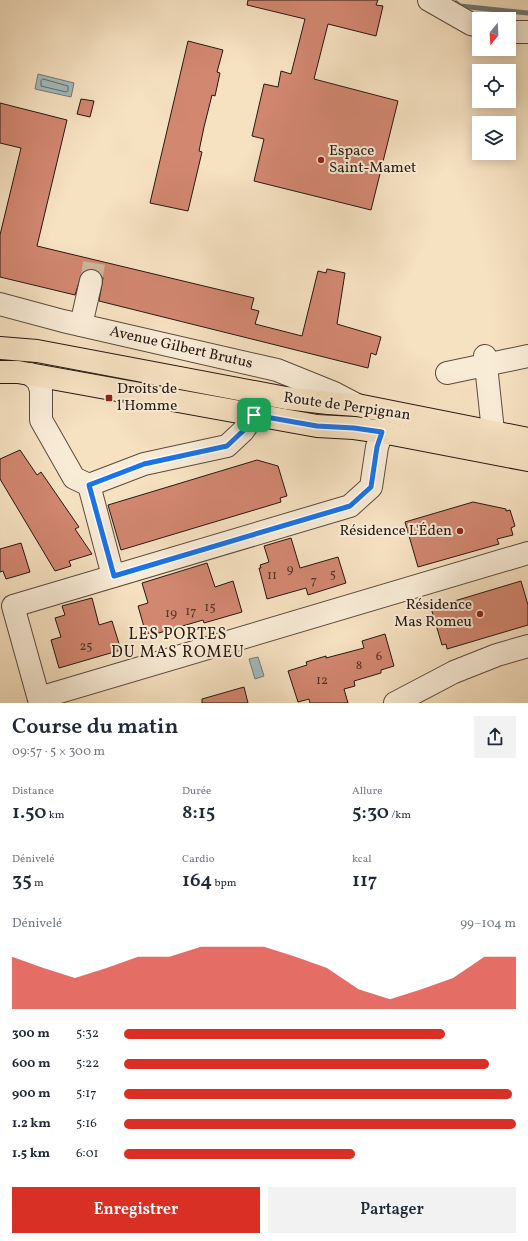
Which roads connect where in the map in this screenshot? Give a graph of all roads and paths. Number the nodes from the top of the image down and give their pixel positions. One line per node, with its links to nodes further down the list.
1 (429, 0): 2 (street)
2 (472, 24)
3 (516, 32): 4 (street)
4 (528, 32)
5 (91, 281): 7 (street)
6 (0, 304): 7 (street, Avenue Gilbert Brutus)
7 (81, 325): 14 (street, Avenue Gilbert Brutus)
8 (0, 348): 14 (main road, Route de Perpignan)
9 (528, 356): 10 (street)
10 (486, 360): 12 (street); 16 (street)
11 (0, 372): 13 (main road, Route de Perpignan)
12 (447, 373)
13 (30, 374): 15 (main road, Route de Perpignan); 20 (street)
14 (357, 405): 16 (main road, Route de Perpignan)
15 (254, 415): 17 (main road, Route de Perpignan); 20 (street)
16 (493, 431): 18 (main road, Route de Perpignan)
17 (382, 432): 19 (main road, Route de Perpignan); 22 (street)
18 (528, 439)
19 (528, 460)
20 (89, 485): 22 (street)
21 (528, 553): 24 (street)
22 (114, 576): 24 (street)
23 (528, 646): 25 (street)
24 (39, 701)
25 (395, 703)

